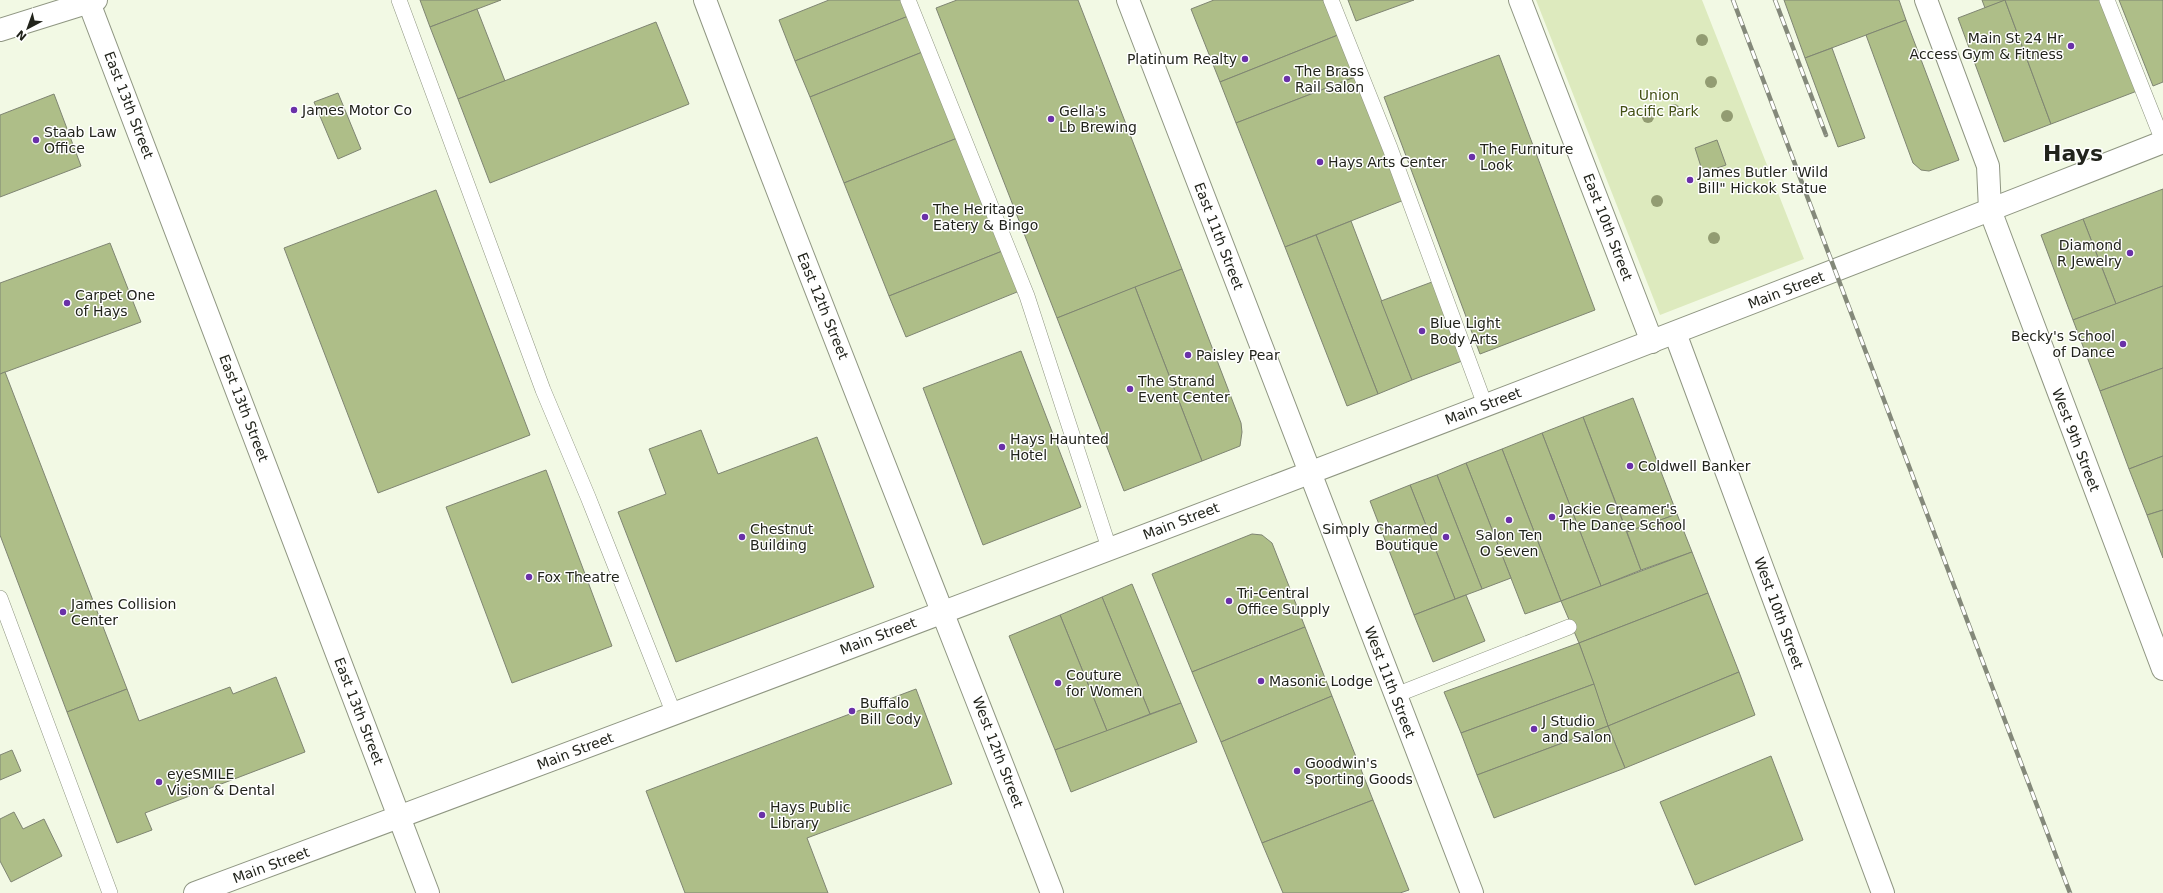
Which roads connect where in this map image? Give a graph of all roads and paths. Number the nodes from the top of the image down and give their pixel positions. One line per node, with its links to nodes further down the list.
1 (399, 0): 23 (lane)
2 (705, 0): 19 (street, East 12th Street)
3 (908, 0): 17 (lane)
4 (1128, 0): 16 (street, East 11th Street)
5 (1331, 0): 15 (lane)
6 (1520, 0): 14 (street, East 10th Street)
7 (1926, 0): 12 (street, West 9th Street)
8 (2107, 0): 11 (lane)
9 (91, 1): 10 (street); 24 (street, East 13th Street)
10 (0, 30)
11 (2163, 141): 12 (street, Main Street)
12 (1990, 210): 13 (street, Main Street); 21 (street, West 9th Street)
13 (1675, 333): 14 (street, Main Street); 30 (street, West 10th Street)
14 (1652, 342): 15 (street, Main Street)
15 (1485, 405): 16 (street, Main Street)
16 (1309, 471): 17 (street, Main Street); 22 (street, West 11th Street)
17 (1109, 548): 19 (street, Main Street)
18 (0, 598): 25 (lane)
19 (944, 611): 23 (street, Main Street); 28 (street, West 12th Street)
20 (1569, 627): 22 (lane)
21 (2163, 669)
22 (1396, 695): 29 (street, West 11th Street)
23 (674, 714): 24 (street, Main Street)
24 (400, 816): 26 (street, Main Street); 27 (street, East 13th Street)
25 (110, 893)
26 (195, 893)
27 (428, 893)
28 (1052, 893)
29 (1472, 893)
30 (1884, 893)

